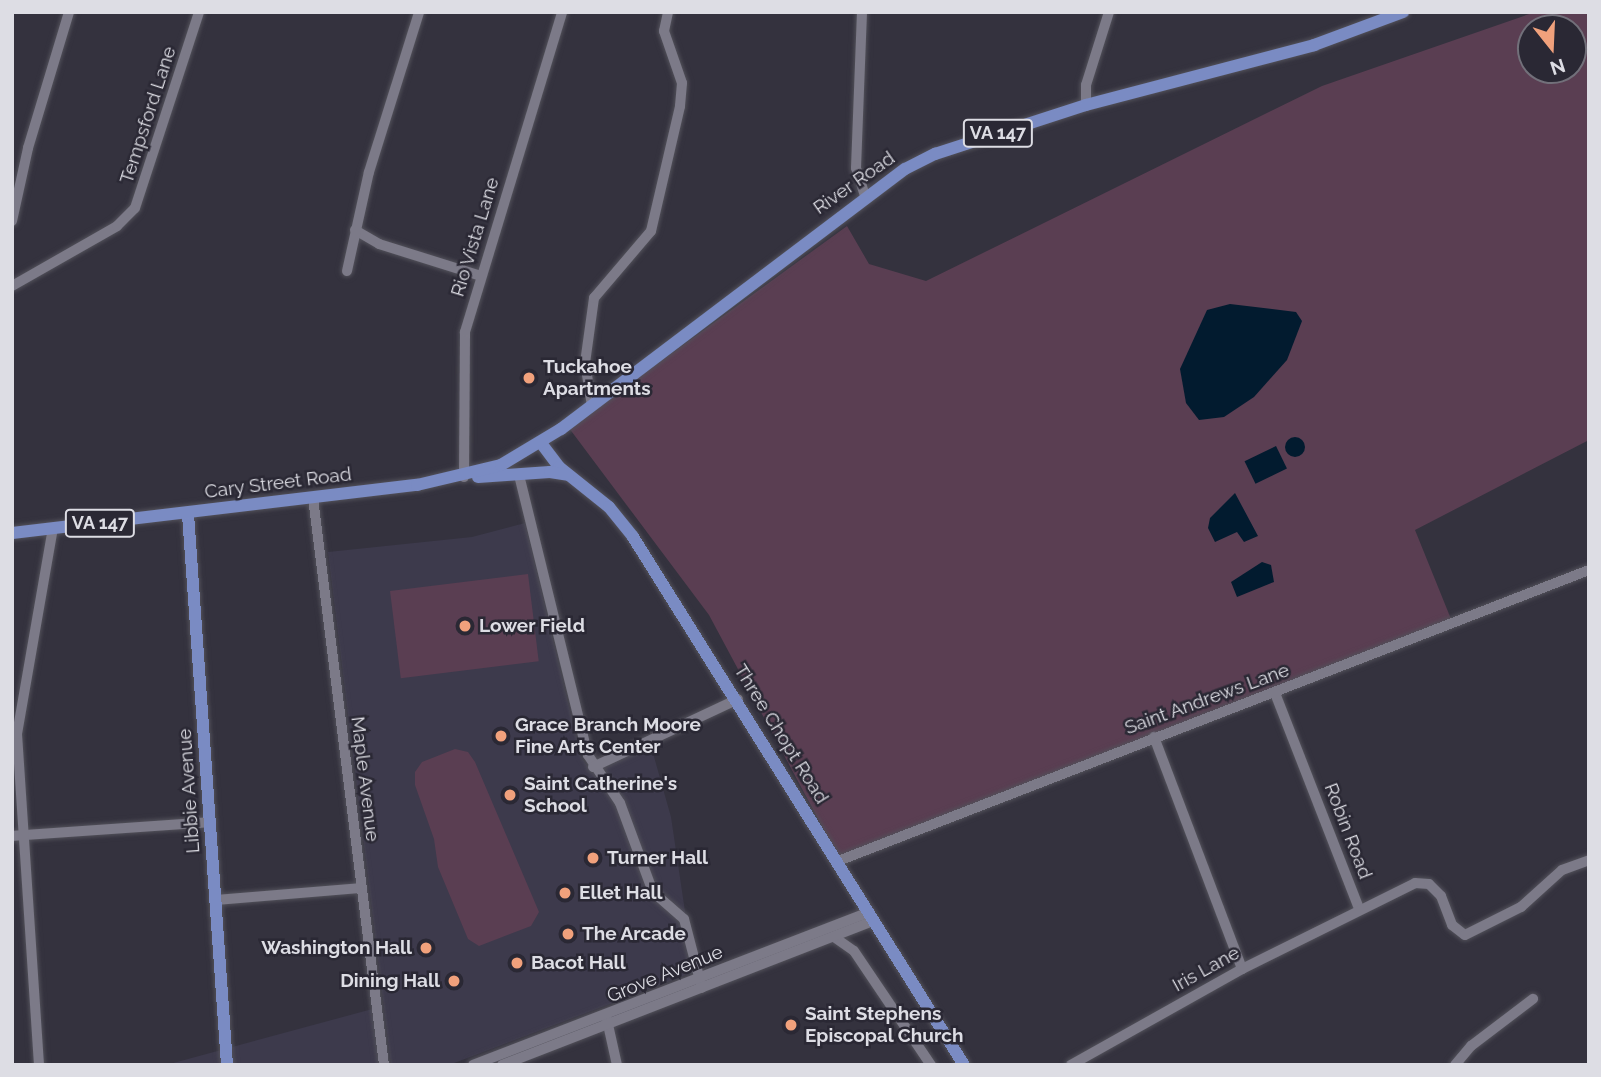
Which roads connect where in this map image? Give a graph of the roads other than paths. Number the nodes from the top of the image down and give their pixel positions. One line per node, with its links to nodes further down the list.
1 (69, 12): 11 (street)
2 (199, 12): 15 (street, Tempsford Lane)
3 (419, 12): 12 (street)
4 (562, 12): 14 (street, Rio Vista Lane)
5 (668, 12): 16 (street)
6 (862, 12): 10 (street)
7 (1109, 12): 9 (street)
8 (1404, 12): 9 (main road, River Road / VA 147)
9 (1086, 105): 10 (main road, River Road / VA 147)
10 (865, 196): 16 (main road, River Road / VA 147)
11 (12, 221)
12 (355, 230): 13 (street); 14 (street)
13 (347, 271)
14 (481, 276): 20 (street, Rio Vista Lane)
15 (12, 286)
16 (592, 406): 17 (main road, River Road / VA 147)
17 (541, 443): 19 (main road, Three Chopt Road); 20 (main road, Cary Street Road / VA 147)
18 (519, 475): 19 (main road); 20 (main road); 30 (street)
19 (571, 476): 28 (main road, Three Chopt Road)
20 (464, 477): 21 (main road, Cary Street Road / VA 147)
21 (313, 498): 22 (main road, Cary Street Road / VA 147); 35 (street, Maple Avenue)
22 (188, 514): 23 (main road, Cary Street Road / VA 147); 31 (main road, Libbie Avenue)
23 (53, 528): 24 (main road, Cary Street Road / VA 147); 26 (street)
24 (12, 533)
25 (1589, 570): 27 (street, Saint Andrews Lane)
26 (18, 685): 32 (street)
27 (1275, 693): 29 (street, Saint Andrews Lane); 37 (street, Robin Road)
28 (738, 699): 30 (street); 34 (main road, Three Chopt Road)
29 (1154, 737): 34 (street, Saint Andrews Lane); 40 (street)
30 (593, 766): 41 (street)
31 (211, 822): 32 (street); 36 (main road, Libbie Avenue)
32 (17, 836): 44 (street)
33 (1589, 860): 37 (street, Robin Road)
34 (838, 861): 38 (main road, Three Chopt Road)
35 (361, 888): 36 (street); 46 (street, Maple Avenue)
36 (215, 900): 45 (main road, Libbie Avenue)
37 (1359, 908): 40 (street, Iris Lane)
38 (872, 916): 39 (street, Grove Avenue); 41 (street, Grove Avenue); 51 (main road, Three Chopt Road)
39 (834, 937): 41 (street, Grove Avenue); 50 (street)
40 (1242, 969): 52 (street, Iris Lane)
41 (701, 984): 43 (street, Grove Avenue)
42 (1533, 999): 53 (street)
43 (607, 1020): 47 (street, Grove Avenue); 48 (street, Grove Avenue); 49 (street)
44 (39, 1065)
45 (227, 1065)
46 (384, 1065)
47 (473, 1065)
48 (502, 1065)
49 (617, 1065)
50 (931, 1065)
51 (964, 1065)
52 (1071, 1065)
53 (1455, 1065)

